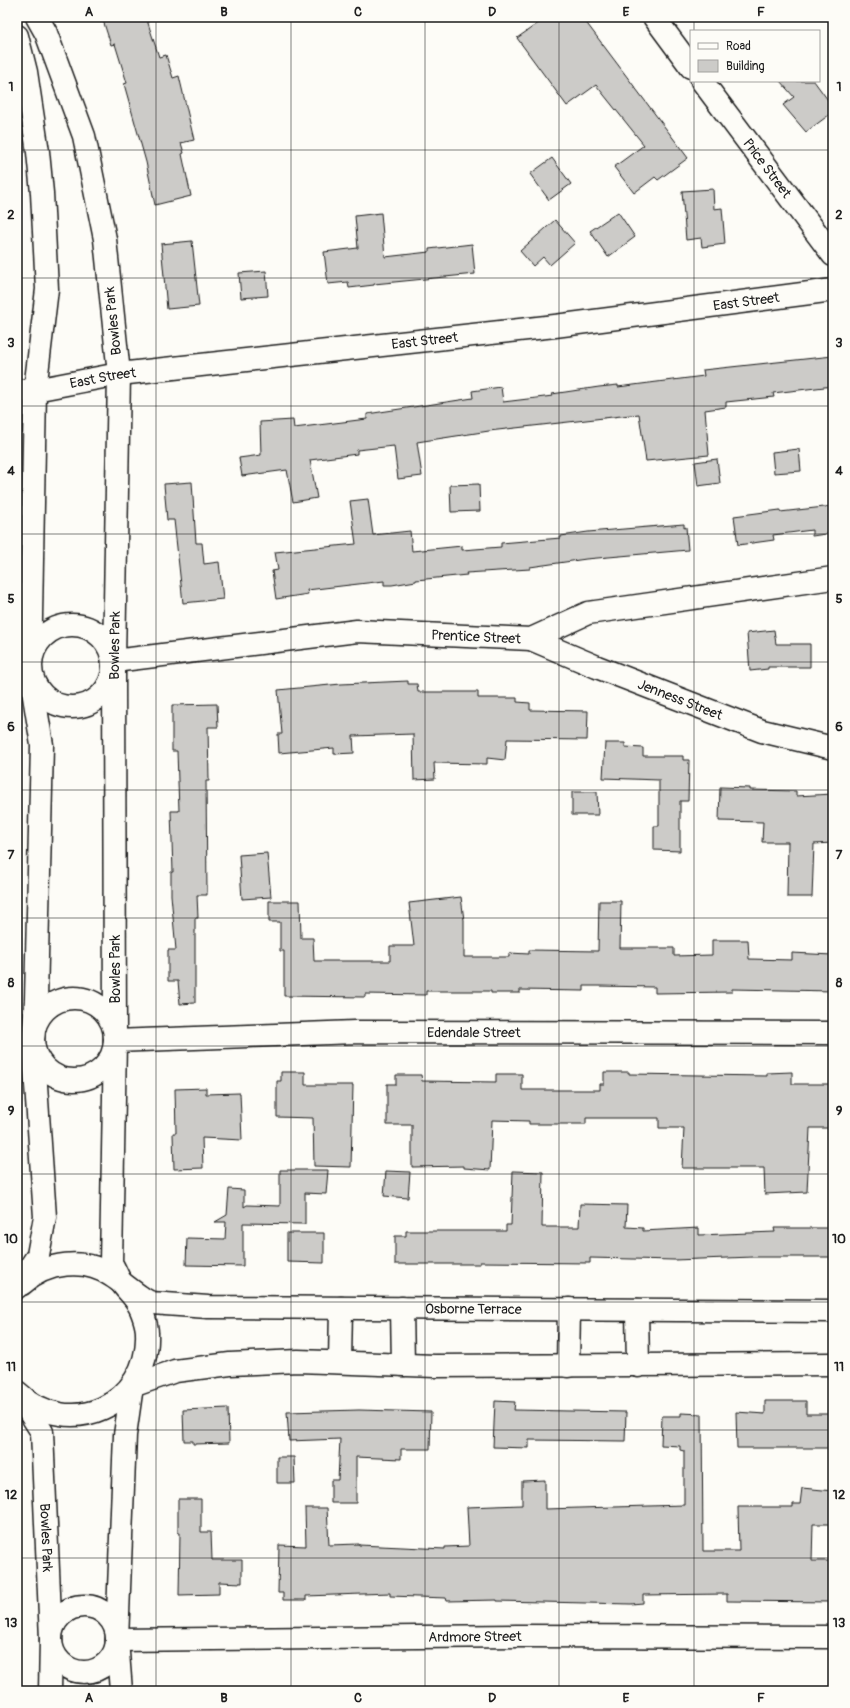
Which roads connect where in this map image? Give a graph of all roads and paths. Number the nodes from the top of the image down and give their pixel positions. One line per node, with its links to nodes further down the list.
1 (37, 17): 8 (street, Bowles Park)
2 (654, 17): 4 (street)
3 (17, 36): 9 (street, Bowles Park)
4 (690, 66)
5 (703, 82): 6 (street, Price Street)
6 (833, 255)
7 (833, 290): 8 (street, East Street)
8 (119, 374): 9 (street, East Street); 12 (street, Bowles Park)
9 (26, 390): 13 (street, Bowles Park)
10 (833, 578): 11 (street, Prentice Street)
11 (531, 639): 12 (street, Prentice Street); 14 (street, Jenness Street)
12 (114, 661): 13 (street); 13 (street); 17 (street, Bowles Park)
13 (24, 673): 16 (street, Bowles Park)
14 (833, 748)
15 (833, 1033): 17 (street, Edendale Street)
16 (25, 1041): 17 (street); 17 (street); 19 (street, Bowles Park)
17 (115, 1041): 18 (street, Bowles Park)
18 (121, 1282): 19 (street, Bowles Park); 20 (street, Osborne Terrace); 30 (street, Bowles Park)
19 (17, 1288)
20 (342, 1308): 21 (street, Osborne Terrace); 25 (street)
21 (402, 1308): 22 (street, Osborne Terrace); 27 (street)
22 (569, 1309): 23 (street, Osborne Terrace); 28 (street)
23 (637, 1310): 24 (street, Osborne Terrace); 29 (street)
24 (833, 1311)
25 (340, 1362): 27 (street); 30 (street)
26 (833, 1364): 29 (street)
27 (403, 1365): 28 (street)
28 (568, 1366): 29 (street)
29 (638, 1366)
30 (132, 1386): 31 (street, Bowles Park); 34 (street, Bowles Park)
31 (17, 1392): 33 (street, Bowles Park)
32 (833, 1637): 34 (street, Ardmore Street)
33 (51, 1639): 34 (street); 34 (street); 35 (street, Bowles Park)
34 (117, 1640): 36 (street, Bowles Park)
35 (50, 1691)
36 (121, 1691)

